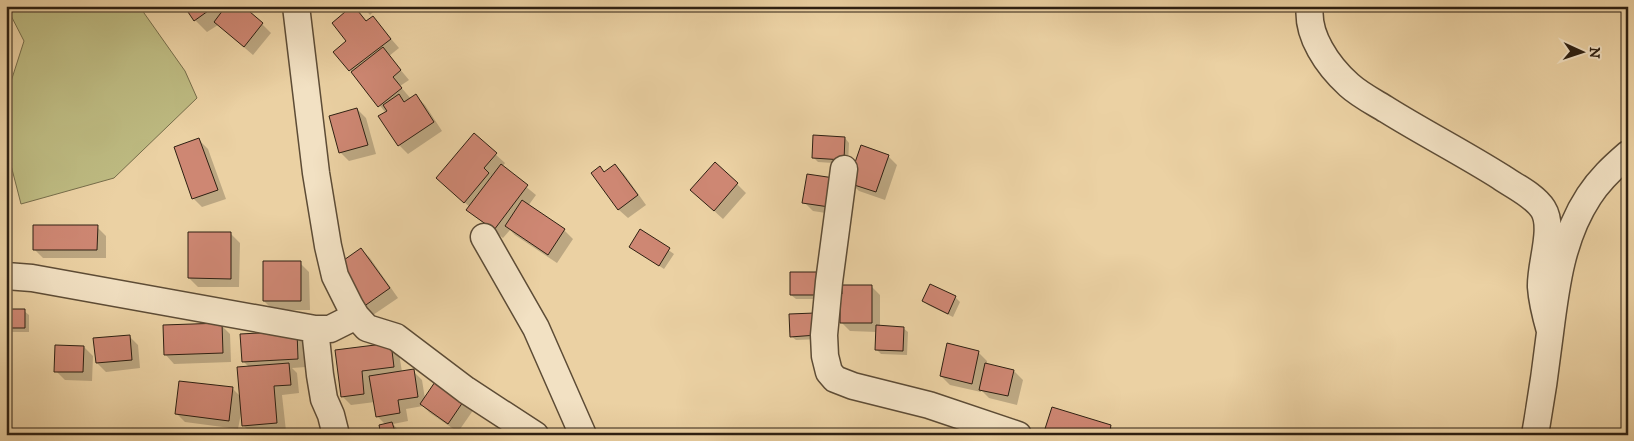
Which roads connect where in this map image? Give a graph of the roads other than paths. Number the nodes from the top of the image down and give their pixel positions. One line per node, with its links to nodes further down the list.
1 (296, 6): 7 (street)
2 (1310, 6): 9 (street)
3 (1628, 154): 9 (street)
4 (844, 169): 13 (street)
5 (484, 237): 12 (street)
6 (6, 276): 8 (street)
7 (356, 316): 8 (street); 11 (street)
8 (315, 329): 10 (street)
9 (1550, 332): 14 (street)
10 (336, 435)
11 (535, 435)
12 (584, 435)
13 (1018, 435)
14 (1535, 435)

